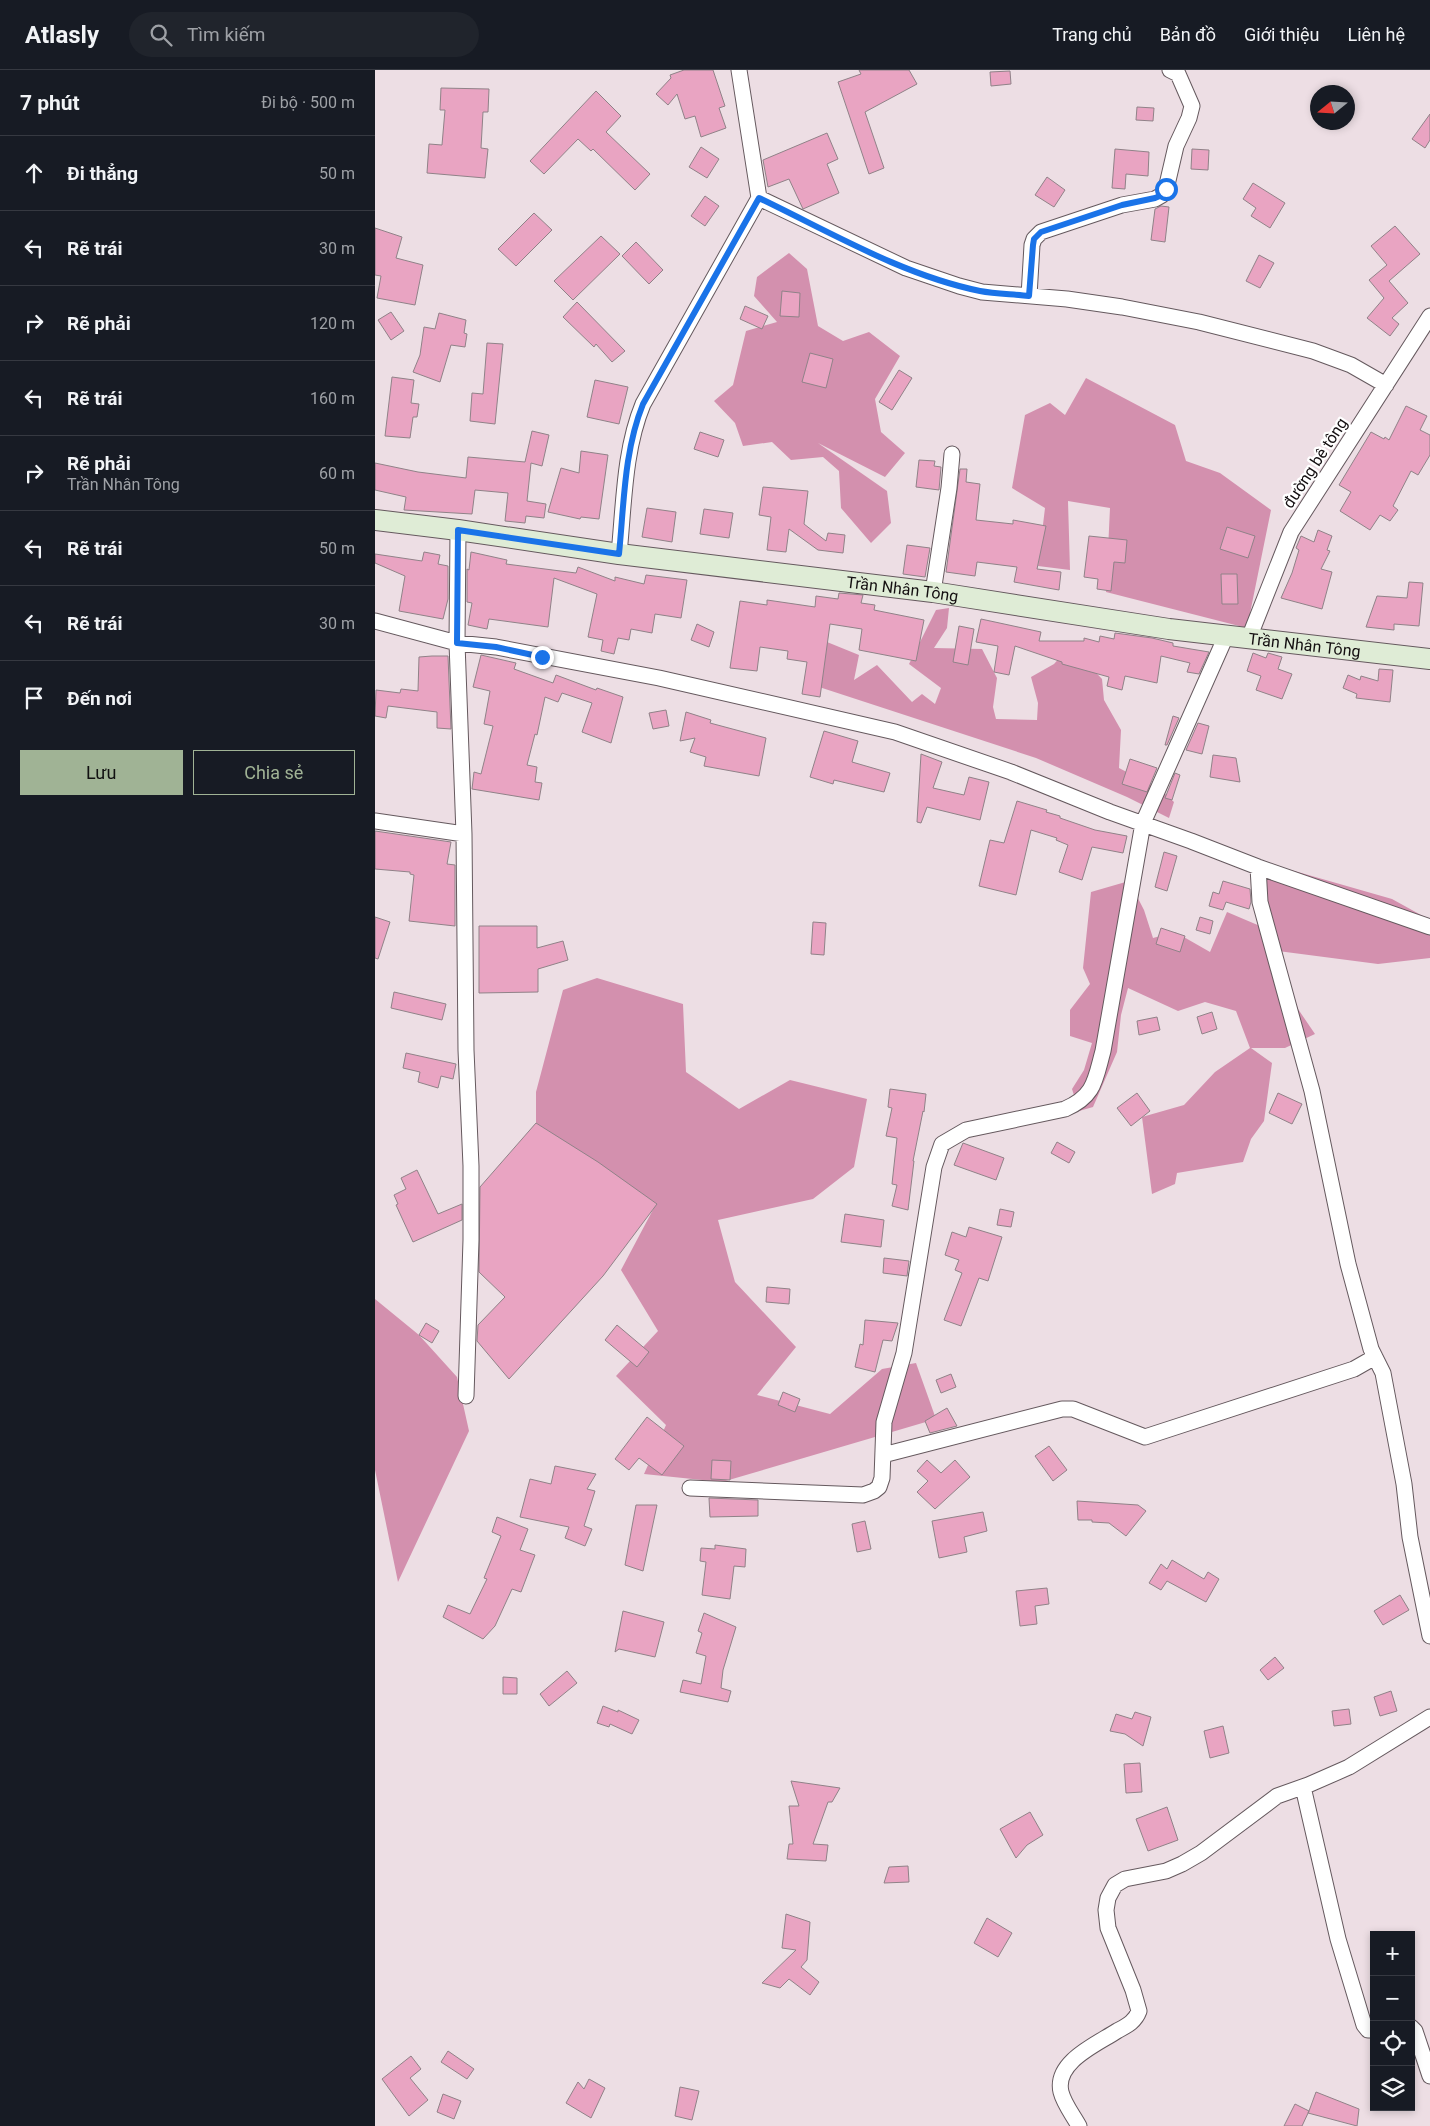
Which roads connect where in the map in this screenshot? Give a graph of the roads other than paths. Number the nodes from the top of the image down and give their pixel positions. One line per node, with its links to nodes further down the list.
1 (739, 70): 3 (street)
2 (1170, 70): 4 (street)
3 (759, 198): 4 (street); 10 (street)
4 (1029, 296): 6 (street)
5 (1430, 316): 6 (street, đường bê tông)
6 (1386, 385): 14 (street, đường bê tông)
7 (952, 454): 11 (street)
8 (375, 520): 9 (street, Trần Nhân Tông)
9 (458, 530): 10 (street, Trần Nhân Tông); 15 (street)
10 (619, 554): 11 (street, Trần Nhân Tông)
11 (933, 592): 13 (street, Trần Nhân Tông)
12 (375, 621): 15 (street)
13 (1226, 636): 14 (street, Trần Nhân Tông); 18 (street)
14 (1249, 638): 16 (street, Trần Nhân Tông)
15 (457, 643): 18 (street); 19 (street)
16 (1430, 659)
17 (375, 821): 19 (street)
18 (1143, 823): 20 (street); 24 (street)
19 (464, 834): 23 (street)
20 (1258, 867): 21 (street); 22 (street)
21 (1430, 926)
22 (1375, 1357): 24 (street); 26 (street)
23 (466, 1396)
24 (883, 1455): 25 (street)
25 (690, 1488)
26 (1430, 1636)
27 (1430, 1717): 28 (street)
28 (1303, 1787): 29 (street); 32 (street)
29 (1370, 2030)
30 (1415, 2031): 31 (street)
31 (1430, 2076)
32 (1079, 2126)

